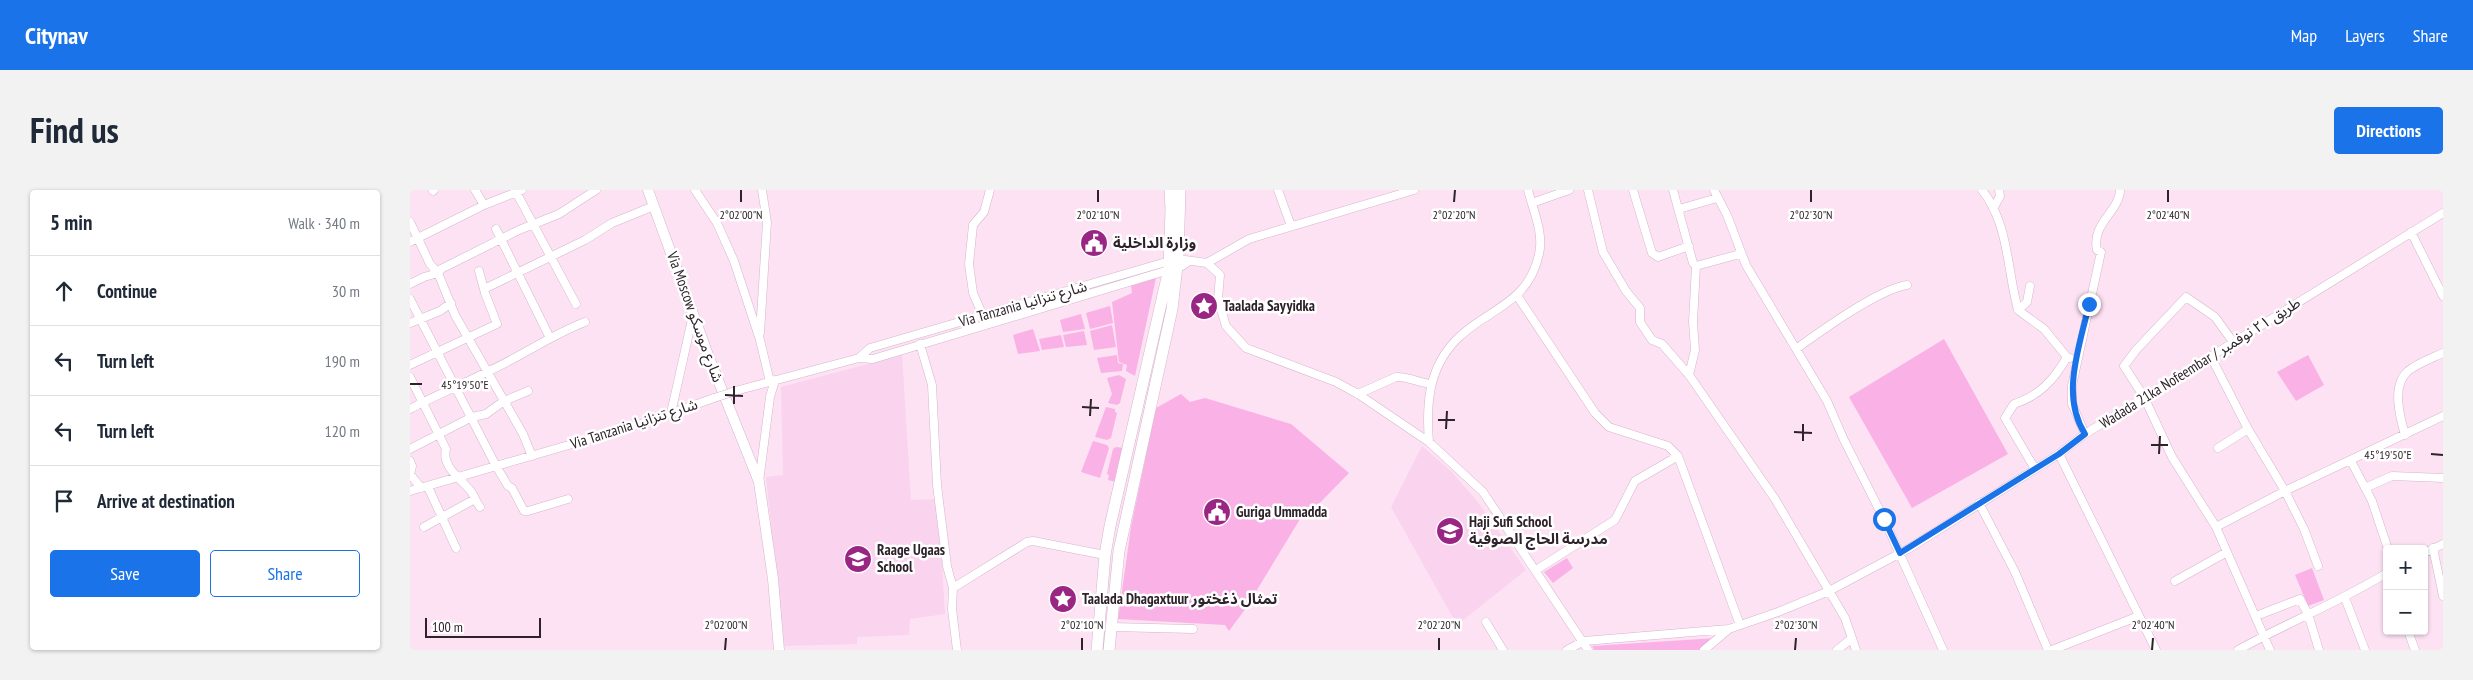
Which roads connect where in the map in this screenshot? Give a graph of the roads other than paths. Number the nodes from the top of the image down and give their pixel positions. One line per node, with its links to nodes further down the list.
1 (475, 190): 22 (street)
2 (596, 190): 28 (street)
3 (648, 190): 23 (main road, Via Moscow شارع موسكو)
4 (695, 190): 62 (street)
5 (762, 190): 62 (street)
6 (990, 190): 54 (street)
7 (1170, 190): 37 (highway)
8 (1180, 190): 37 (highway)
9 (1278, 190): 29 (street)
10 (1414, 190): 29 (street)
11 (1528, 190): 21 (street)
12 (1569, 190): 21 (street)
13 (1588, 190): 74 (street)
14 (1633, 190): 34 (street)
15 (1673, 190): 25 (street)
16 (1982, 190): 24 (street)
17 (1998, 190): 24 (street)
18 (2120, 190): 71 (street)
19 (518, 191): 22 (street); 28 (street)
20 (1715, 194): 25 (street); 35 (street)
21 (1532, 203): 47 (street)
22 (484, 205): 33 (street)
23 (654, 206): 36 (street); 53 (main road, Via Moscow شارع موسكو)
24 (1994, 207): 52 (street)
25 (1679, 209): 34 (street)
26 (2443, 213): 31 (street, Wadada 21ka Nofeembar / طريق ٢١ نوفمبر)
27 (410, 222): 33 (street)
28 (533, 226): 32 (street); 36 (street)
29 (1291, 226): 38 (street)
30 (496, 229): 32 (street)
31 (2411, 232): 48 (street); 63 (street, Wadada 21ka Nofeembar / طريق ٢١ نوفمبر)
32 (502, 239): 41 (street); 42 (street)
33 (414, 241): 41 (street)
34 (1690, 246): 39 (street)
35 (1740, 254): 39 (street); 65 (street)
36 (551, 258): 42 (street); 51 (street)
37 (1176, 263): 38 (street, Via Tanzania شارع تنزانيا); 54 (street, Via Tanzania شارع تنزانيا); 59 (street, Via Tanzania شارع تنزانيا); 79 (highway)
38 (1207, 264): 81 (street)
39 (1696, 266): 74 (street)
40 (480, 271): 46 (street)
41 (438, 273): 43 (street); 50 (street)
42 (519, 273): 46 (street); 61 (street)
43 (410, 284)
44 (1908, 285): 65 (street)
45 (2030, 286): 52 (street)
46 (484, 289): 60 (street)
47 (1518, 296): 77 (street); 98 (street)
48 (2443, 296)
49 (410, 299): 55 (street)
50 (451, 303): 55 (street); 60 (street)
51 (576, 304)
52 (2018, 310): 69 (street)
53 (693, 311): 86 (street); 105 (main road, Via Moscow شارع موسكو)
54 (982, 316): 56 (street, Via Tanzania شارع تنزانيا)
55 (420, 319): 58 (street); 66 (street)
56 (963, 321): 59 (street); 68 (street, Via Tanzania شارع تنزانيا)
57 (584, 322): 61 (street)
58 (410, 323)
59 (965, 330): 64 (street, Via Tanzania شارع تنزانيا)
60 (468, 337): 66 (street); 73 (street)
61 (550, 338): 73 (street)
62 (760, 340): 76 (street)
63 (2234, 342): 70 (street, Wadada 21ka Nofeembar / طريق ٢١ نوفمبر); 82 (street)
64 (920, 344): 68 (street, Via Tanzania شارع تنزانيا); 129 (street)
65 (1796, 349): 123 (street)
66 (438, 352): 72 (street); 78 (street)
67 (2443, 353): 92 (street)
68 (858, 358): 76 (street, Via Tanzania شارع تنزانيا)
69 (2067, 358): 71 (street); 102 (street)
70 (2211, 358): 82 (street, Wadada 21ka Nofeembar / طريق ٢١ نوفمبر); 89 (street)
71 (2077, 359): 90 (street)
72 (410, 365)
73 (487, 372): 78 (street); 84 (street)
74 (1689, 375): 130 (street)
75 (410, 377): 83 (street)
76 (773, 381): 86 (street, Via Tanzania شارع تنزانيا, bridge); 105 (street)
77 (1431, 384): 81 (street); 93 (street)
78 (455, 385): 83 (street); 88 (street)
79 (1149, 385): 124 (highway); 133 (highway)
80 (528, 391): 84 (street)
81 (1358, 394): 93 (street)
82 (2144, 397): 90 (street, Wadada 21ka Nofeembar / طريق ٢١ نوفمبر); 116 (street)
83 (423, 401): 85 (street); 91 (street)
84 (504, 402): 88 (street); 97 (street)
85 (410, 408)
86 (671, 413): 97 (street, Via Tanzania شارع تنزانيا)
87 (2443, 416): 92 (street)
88 (472, 417): 91 (street); 101 (street)
89 (2248, 429): 94 (street); 108 (street)
90 (2085, 434): 96 (street, Wadada 21ka Nofeembar / طريق ٢١ نوفمبر)
91 (439, 435): 95 (street); 103 (street)
92 (2405, 435): 100 (street)
93 (1429, 442): 126 (street)
94 (2218, 448)
95 (410, 449)
96 (2059, 454): 102 (street, Wadada 21ka Nofeembar / طريق ٢١ نوفمبر); 136 (street)
97 (532, 456): 101 (street, Via Tanzania شارع تنزانيا)
98 (1678, 456): 126 (street); 139 (street)
99 (410, 461): 106 (street)
100 (2351, 461): 107 (street); 108 (street)
101 (496, 466): 103 (street, Via Tanzania شارع تنزانيا); 111 (street)
102 (2035, 468): 112 (street, Wadada 21ka Nofeembar / طريق ٢١ نوفمبر)
103 (458, 478): 106 (street, Via Tanzania شارع تنزانيا); 110 (street)
104 (2443, 478): 107 (street)
105 (759, 482): 147 (main road, Via Moscow شارع موسكو)
106 (424, 487): 109 (street, Via Tanzania شارع تنزانيا); 114 (street)
107 (2365, 488): 118 (street)
108 (2285, 491): 116 (street); 125 (street)
109 (410, 492)
110 (475, 499): 113 (street); 114 (street)
111 (568, 499)
112 (1979, 503): 123 (street, Wadada 21ka Nofeembar / طريق ٢١ نوفمبر); 158 (street)
113 (480, 507)
114 (441, 518): 115 (street); 119 (street)
115 (424, 527)
116 (2216, 527): 122 (street)
117 (2443, 544): 120 (street)
118 (2386, 545)
119 (456, 548)
120 (2433, 548): 121 (street); 131 (street)
121 (2428, 550)
122 (2227, 552): 128 (street); 137 (street)
123 (1900, 553): 130 (street, Wadada 21ka Nofeembar / طريق ٢١ نوفمبر); 157 (street)
124 (1105, 555): 129 (street); 134 (highway)
125 (2318, 566)
126 (1536, 570): 146 (street)
127 (2383, 575): 132 (street)
128 (2175, 581)
129 (953, 588): 148 (street)
130 (1829, 591): 139 (street, Wadada 21ka Nofeembar / طريق ٢١ نوفمبر); 145 (street)
131 (2443, 596)
132 (2345, 598): 135 (street); 164 (street)
133 (1113, 601): 134 (highway); 140 (highway)
134 (1100, 603): 149 (highway)
135 (2308, 614): 137 (street); 144 (street); 163 (street)
136 (2138, 616): 159 (street); 160 (street)
137 (2256, 616): 144 (street)
138 (1486, 622): 151 (street)
139 (1740, 625): 142 (street, Wadada 21ka Nofeembar / طريق ٢١ نوفمبر)
140 (1112, 627): 141 (street); 150 (highway)
141 (1193, 629)
142 (1729, 629): 146 (street); 154 (street)
143 (2409, 635): 165 (street)
144 (2264, 636): 161 (street); 162 (street)
145 (1851, 639): 155 (street); 156 (street)
146 (1584, 641): 152 (street); 153 (street)
147 (779, 650)
148 (957, 650)
149 (1097, 650)
150 (1109, 650)
151 (1502, 650)
152 (1567, 650)
153 (1588, 650)
154 (1704, 650)
155 (1837, 650)
156 (1856, 650)
157 (1943, 650)
158 (2048, 650)
159 (2052, 650)
160 (2156, 650)
161 (2238, 650)
162 (2270, 650)
163 (2319, 650)
164 (2365, 650)
165 (2415, 650)

